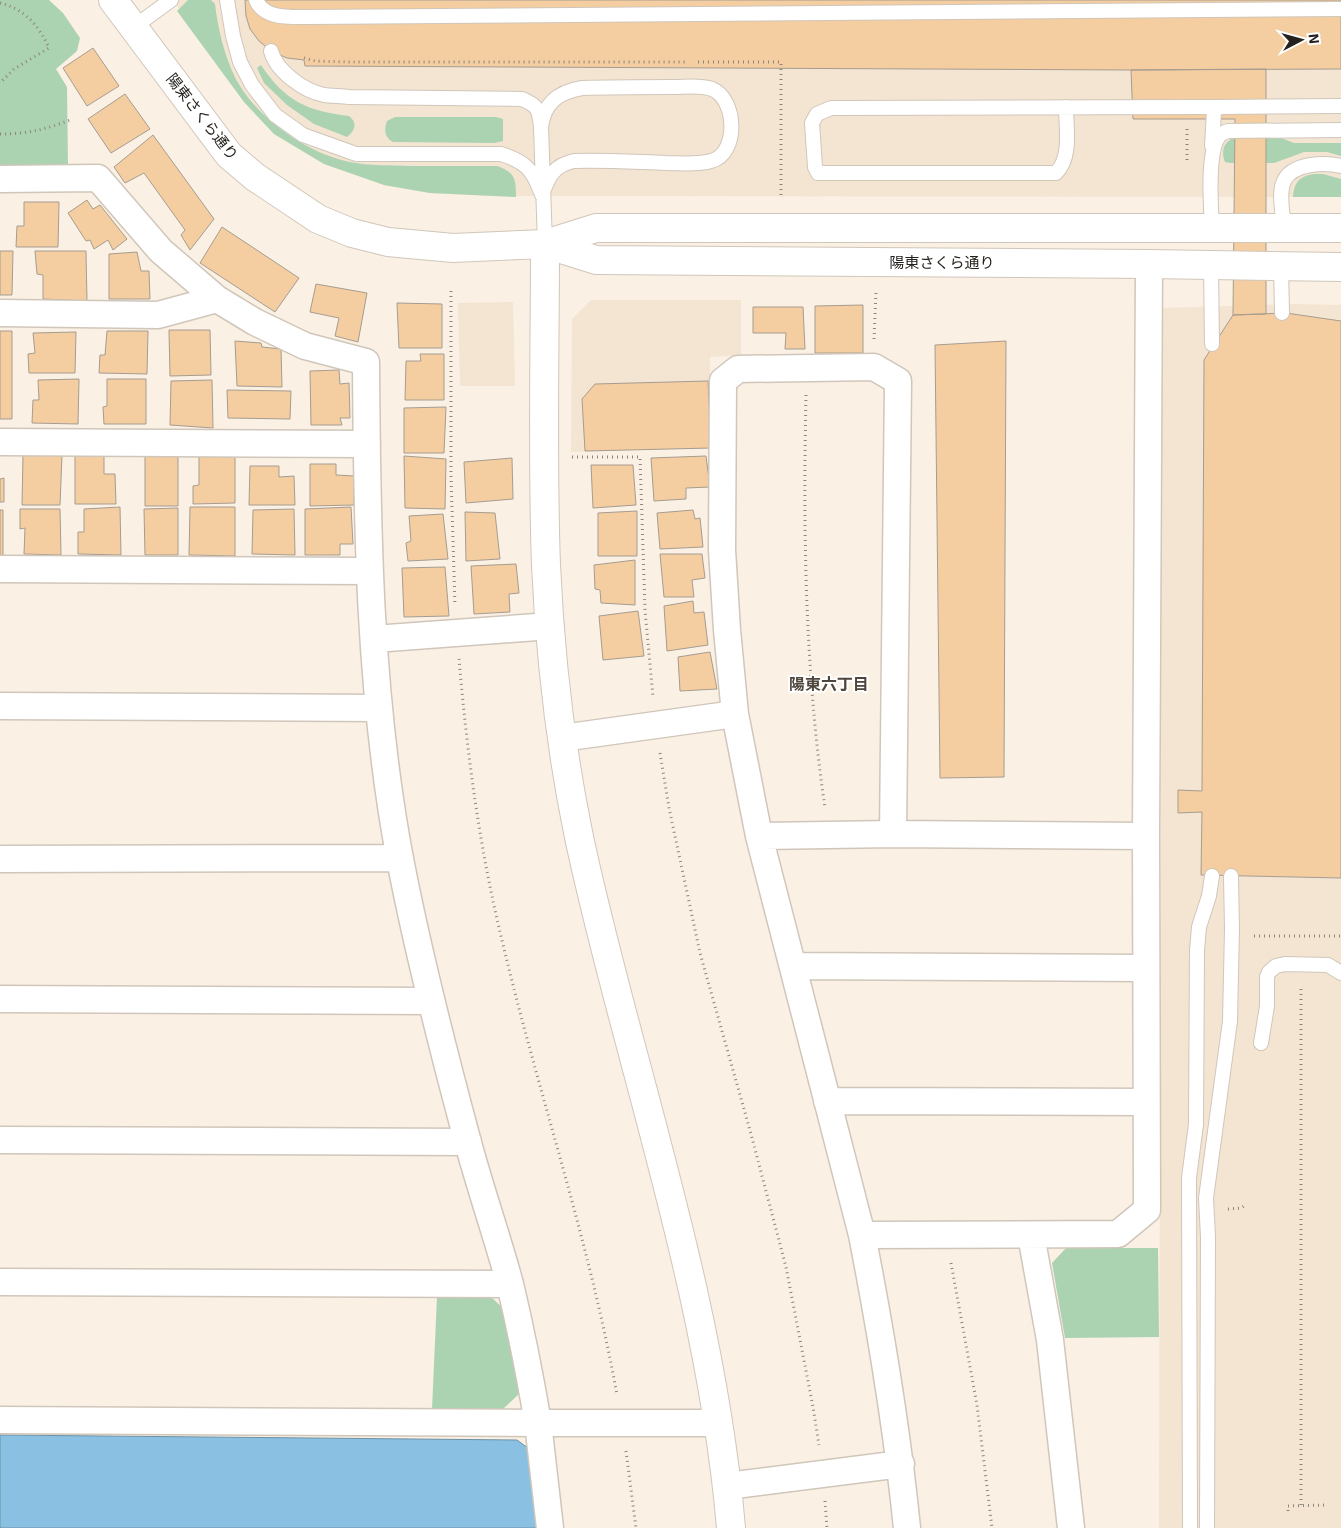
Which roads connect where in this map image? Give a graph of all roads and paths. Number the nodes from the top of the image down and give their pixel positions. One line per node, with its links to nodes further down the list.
1 (113, 0): 7 (street, 陽東さくら通り)
2 (171, 0): 7 (lane)
3 (227, 0): 21 (lane)
4 (256, 0): 6 (lane)
5 (0, 3): 10 (path)
6 (1341, 9)
7 (134, 27): 26 (street, 陽東さくら通り)
8 (270, 50): 15 (lane)
9 (299, 57): 22 (path)
10 (0, 83)
11 (1341, 106): 13 (lane)
12 (1066, 107): 12 (lane); 13 (lane)
13 (1217, 112): 19 (lane)
14 (73, 119): 17 (path)
15 (540, 127): 21 (lane); 21 (lane)
16 (1341, 130): 19 (lane)
17 (0, 134)
18 (1341, 166): 24 (lane)
19 (1211, 167): 23 (lane)
20 (0, 179): 33 (street)
21 (542, 195): 26 (lane)
22 (781, 206)
23 (1212, 228): 24 (street, 陽東さくら通り); 26 (street, 陽東さくら通り)
24 (1284, 228): 25 (street, 陽東さくら通り)
25 (1341, 228)
26 (545, 244): 27 (street, 陽東さくら通り); 44 (street)
27 (1149, 264): 28 (street, 陽東さくら通り); 55 (street)
28 (1211, 265): 29 (street, 陽東さくら通り); 36 (lane)
29 (1280, 266): 30 (street, 陽東さくら通り); 35 (lane)
30 (1341, 267)
31 (876, 290): 38 (path)
32 (451, 292): 45 (path)
33 (217, 299): 34 (street); 40 (street)
34 (0, 313)
35 (1282, 313)
36 (1212, 344)
37 (806, 367): 38 (street); 49 (street); 54 (path)
38 (874, 367): 52 (street)
39 (0, 442): 40 (street)
40 (367, 444): 43 (street)
41 (564, 457): 50 (path)
42 (0, 569): 43 (street)
43 (369, 571): 46 (street)
44 (550, 626): 45 (street); 51 (street)
45 (456, 633): 46 (street); 80 (path)
46 (374, 639): 48 (street)
47 (0, 706): 48 (street)
48 (379, 708): 57 (street)
49 (735, 714): 50 (street); 53 (street)
50 (657, 725): 51 (street); 83 (path)
51 (562, 738): 81 (street)
52 (893, 834): 54 (street); 55 (street)
53 (759, 836): 54 (street); 62 (street)
54 (828, 836)
55 (1146, 836): 63 (street)
56 (0, 858): 57 (street)
57 (400, 858): 67 (street)
58 (1212, 876): 95 (lane)
59 (1231, 876): 96 (lane)
60 (1248, 936): 61 (path)
61 (1341, 936)
62 (793, 966): 63 (street); 69 (street)
63 (1146, 968): 70 (street)
64 (1341, 974): 68 (lane)
65 (1301, 977): 86 (path)
66 (0, 999): 67 (street)
67 (431, 1001): 72 (street)
68 (1261, 1043)
69 (827, 1101): 70 (street); 73 (street)
70 (1146, 1102): 74 (street)
71 (0, 1140): 72 (street)
72 (468, 1142): 77 (street)
73 (862, 1235): 74 (street); 82 (street)
74 (1031, 1235): 94 (street)
75 (951, 1261): 93 (path)
76 (0, 1282): 77 (street)
77 (509, 1284): 79 (street)
78 (0, 1420): 79 (street)
79 (538, 1422): 80 (street); 88 (street)
80 (622, 1422): 81 (street); 89 (path)
81 (718, 1423): 84 (street)
82 (901, 1464): 83 (street); 92 (street)
83 (823, 1474): 84 (street); 91 (path)
84 (727, 1486): 90 (street)
85 (1327, 1505): 86 (path)
86 (1301, 1506): 87 (path)
87 (1288, 1511)
88 (550, 1528)
89 (636, 1528)
90 (731, 1528)
91 (827, 1528)
92 (907, 1528)
93 (992, 1528)
94 (1071, 1528)
95 (1190, 1528)
96 (1207, 1528)

